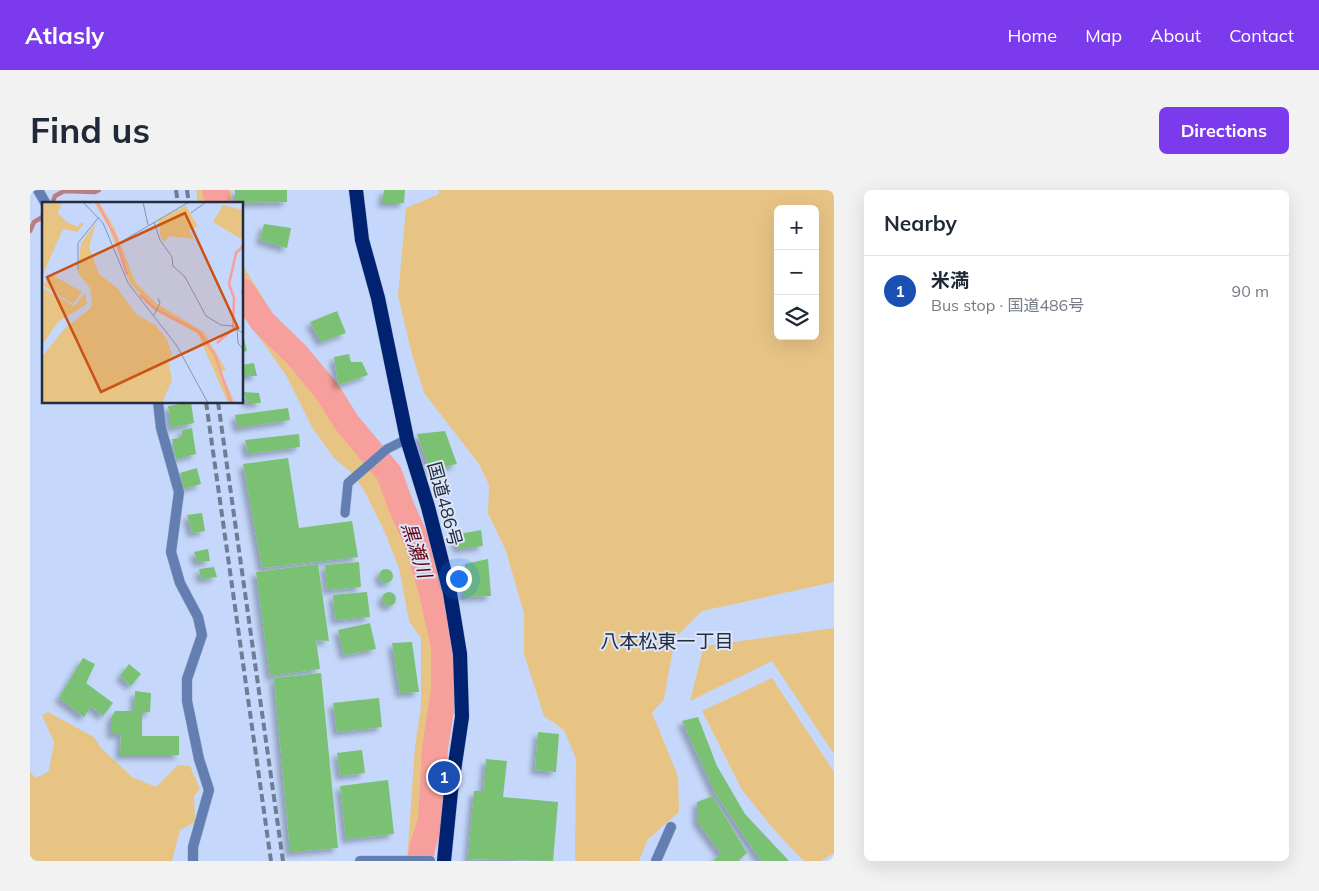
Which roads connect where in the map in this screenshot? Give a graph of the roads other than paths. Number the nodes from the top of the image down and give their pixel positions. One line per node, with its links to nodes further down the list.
1 (38, 190): 3 (street)
2 (356, 190): 5 (highway, 国道486号)
3 (45, 202)
4 (158, 404): 9 (street)
5 (407, 439): 6 (lane); 12 (highway, 国道486号)
6 (345, 513)
7 (671, 826): 13 (street)
8 (408, 860): 10 (street); 11 (street)
9 (193, 861)
10 (360, 861)
11 (428, 861)
12 (444, 861)
13 (656, 861)

